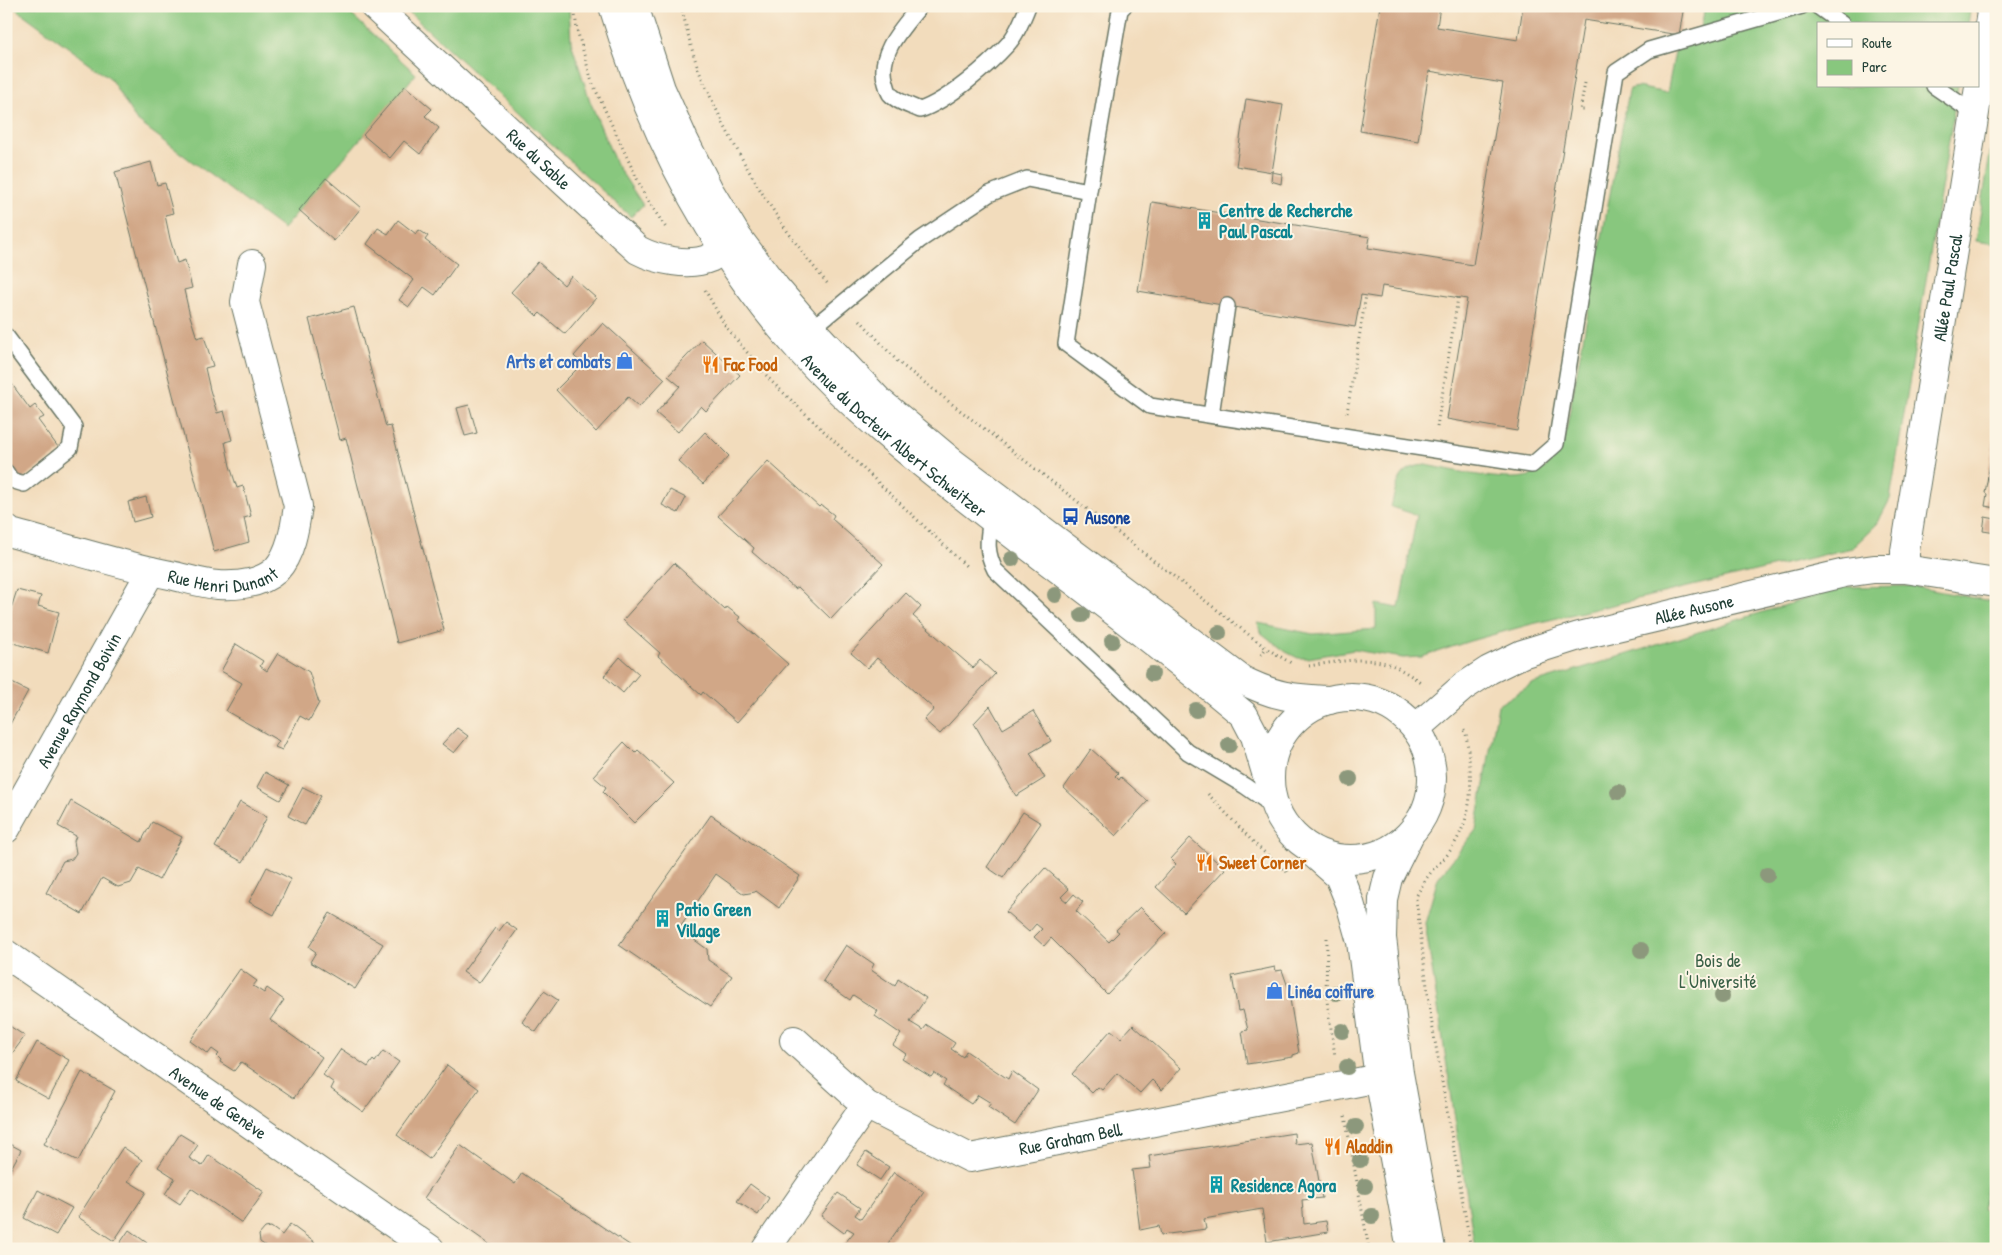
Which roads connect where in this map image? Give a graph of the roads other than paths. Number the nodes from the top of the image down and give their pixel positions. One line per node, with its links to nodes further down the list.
1 (374, 6): 16 (street, Rue du Sable)
2 (613, 6): 16 (street, Avenue du Docteur Albert Schweitzer)
3 (634, 6): 19 (street, Avenue du Docteur Albert Schweitzer)
4 (920, 6): 5 (lane)
5 (1028, 6)
6 (1802, 6): 21 (lane)
7 (1817, 6): 10 (lane)
8 (1992, 6): 11 (street, Allée Paul Pascal)
9 (1117, 8): 15 (lane)
10 (1839, 22)
11 (1980, 82)
12 (1937, 88): 14 (lane)
13 (1979, 88): 14 (street, Allée Paul Pascal)
14 (1975, 114): 25 (street, Allée Paul Pascal)
15 (1089, 191): 19 (lane); 21 (lane)
16 (723, 249): 23 (street, Avenue du Docteur Albert Schweitzer)
17 (252, 264): 26 (street, Rue Henri Dunant)
18 (1227, 306): 21 (lane)
19 (810, 329): 28 (street, Avenue du Docteur Albert Schweitzer)
20 (6, 336): 22 (lane)
21 (1211, 415)
22 (6, 472)
23 (991, 518): 30 (street, Avenue du Docteur Albert Schweitzer); 30 (lane)
24 (6, 529): 26 (street, Rue Henri Dunant)
25 (1905, 569): 27 (street, Allée Ausone); 29 (street, Allée Ausone)
26 (151, 571): 31 (street, Avenue Raymond Boivin)
27 (1996, 583)
28 (1329, 700): 29 (street); 30 (street)
29 (1416, 728): 32 (street)
30 (1273, 797): 33 (street)
31 (6, 829)
32 (1410, 834): 33 (street); 41 (street)
33 (1301, 842): 36 (street)
34 (6, 954): 38 (street, Avenue de Genève)
35 (794, 1040): 37 (street, Rue Graham Bell)
36 (1379, 1078): 37 (street, Rue Graham Bell); 40 (street)
37 (866, 1105): 39 (street)
38 (425, 1247)
39 (766, 1249)
40 (1412, 1249)
41 (1431, 1249)

